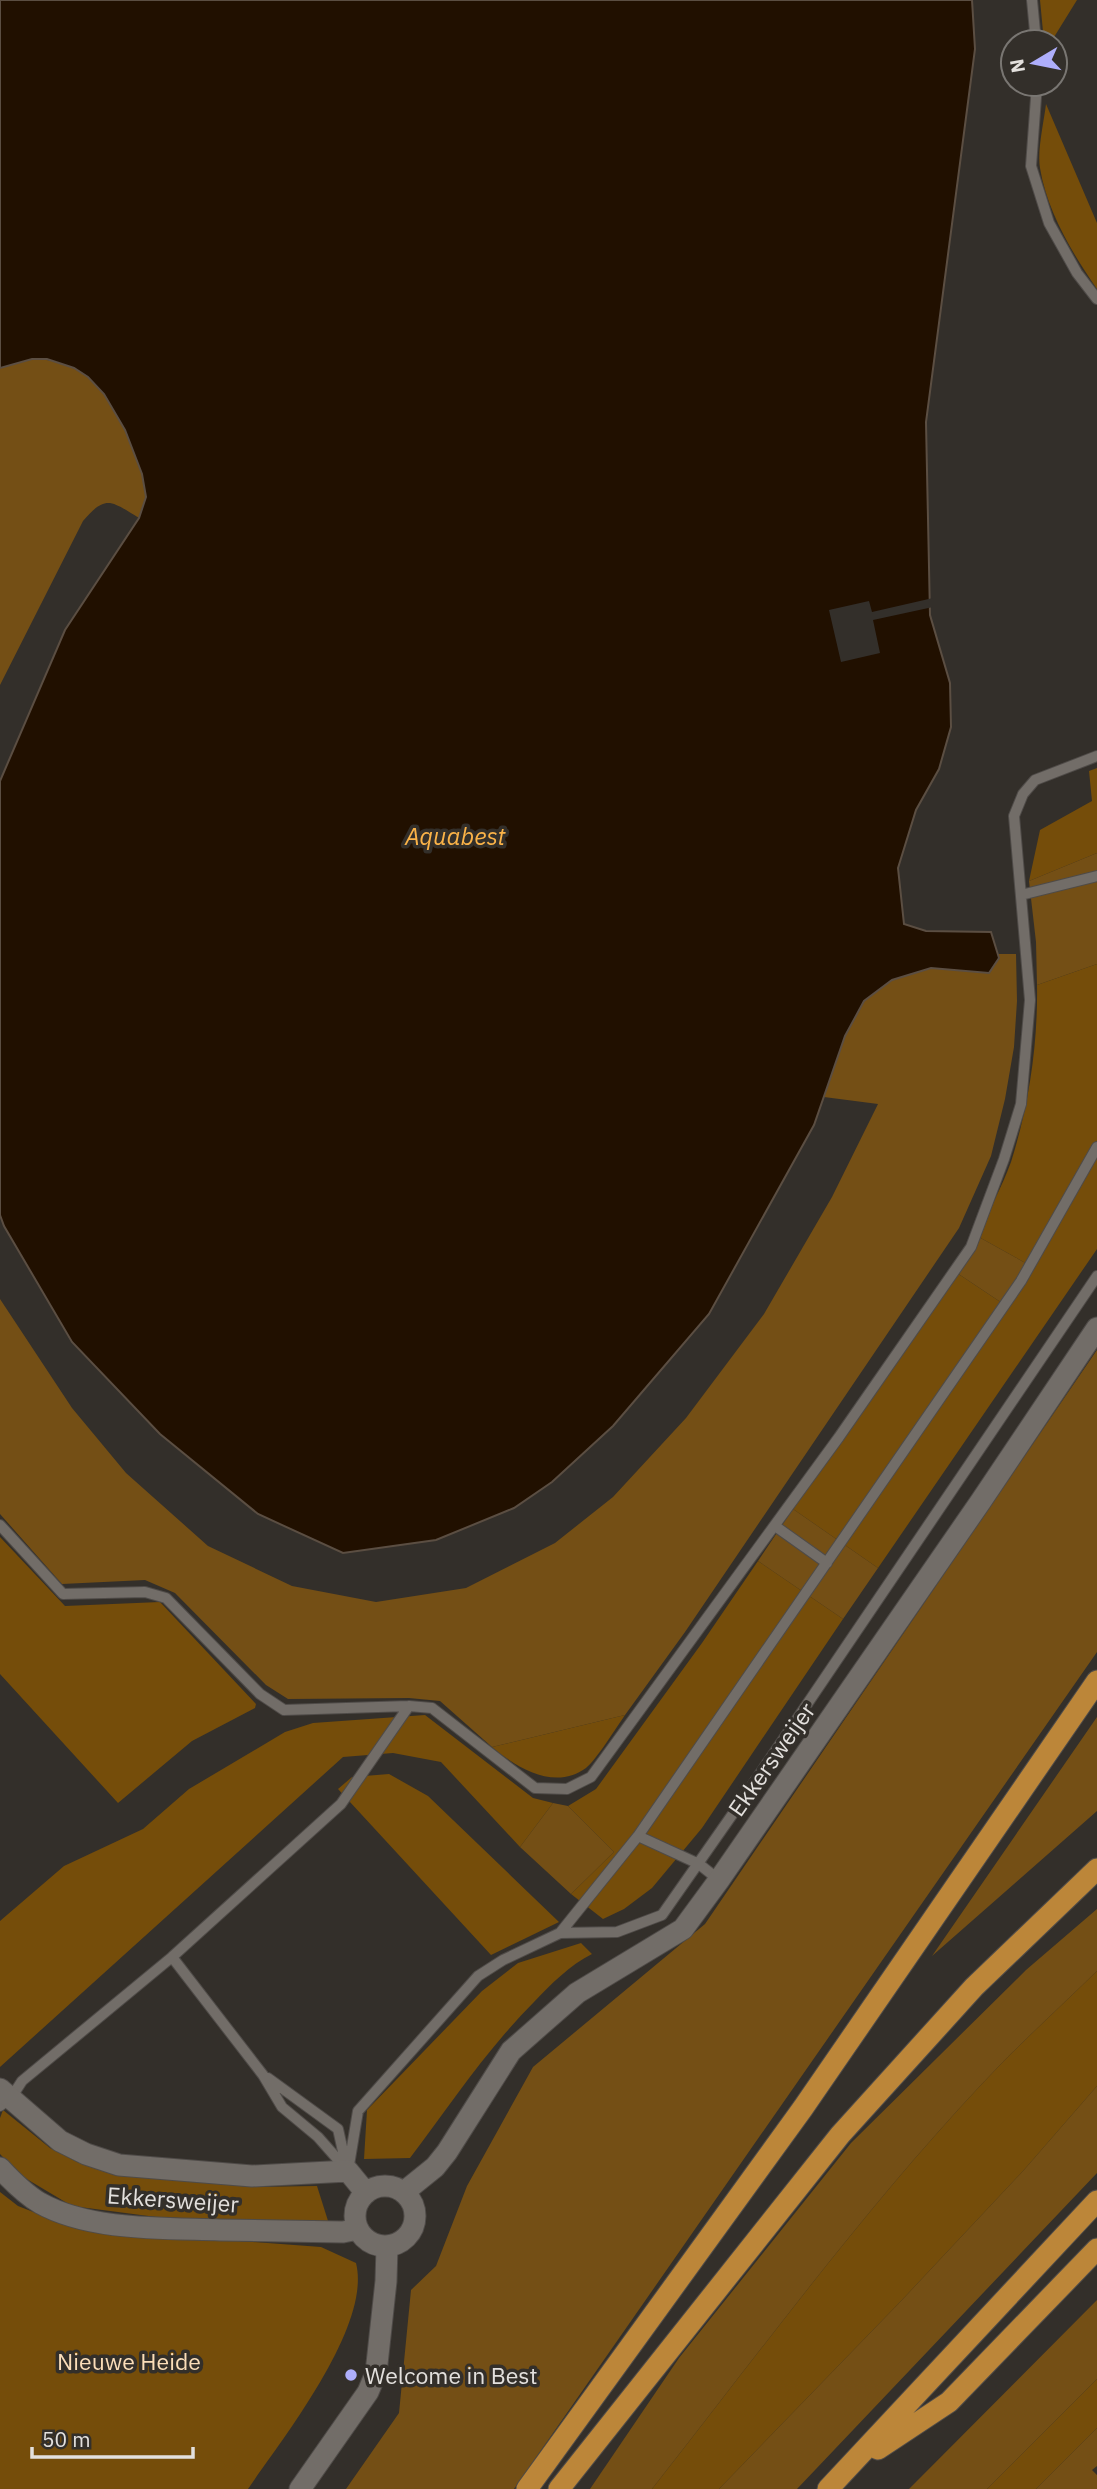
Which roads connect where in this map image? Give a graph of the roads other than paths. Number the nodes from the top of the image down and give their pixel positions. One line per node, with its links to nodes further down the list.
1 (1032, 0): 2 (lane)
2 (1035, 28)
3 (1036, 98): 4 (lane)
4 (1097, 299)
5 (1097, 756): 7 (lane)
6 (1097, 876): 7 (lane)
7 (1021, 895): 12 (lane)
8 (1097, 1147): 13 (lane)
9 (1097, 1276): 17 (lane)
10 (1097, 1328): 19 (street, Ekkersweijer)
11 (0, 1525): 15 (lane)
12 (775, 1526): 13 (lane); 15 (lane)
13 (827, 1563): 16 (lane)
14 (1097, 1681): 34 (highway)
15 (410, 1706): 21 (lane)
16 (638, 1836): 17 (lane); 20 (lane)
17 (699, 1864): 19 (lane); 20 (lane)
18 (1097, 1869): 35 (highway)
19 (719, 1880): 26 (street, Ekkersweijer)
20 (561, 1933): 25 (lane)
21 (172, 1957): 22 (lane); 23 (lane)
22 (263, 2075): 25 (lane); 25 (lane)
23 (4, 2098): 25 (street, Ekkersweijer)
24 (0, 2168): 29 (street, Ekkersweijer)
25 (348, 2171): 27 (street)
26 (404, 2192): 27 (street); 30 (street)
27 (366, 2193): 29 (street)
28 (1097, 2201): 32 (highway)
29 (358, 2230): 30 (street)
30 (387, 2246): 33 (street)
31 (1097, 2249): 32 (highway)
32 (847, 2470): 36 (highway)
33 (300, 2489)
34 (527, 2489)
35 (559, 2489)
36 (828, 2489)

